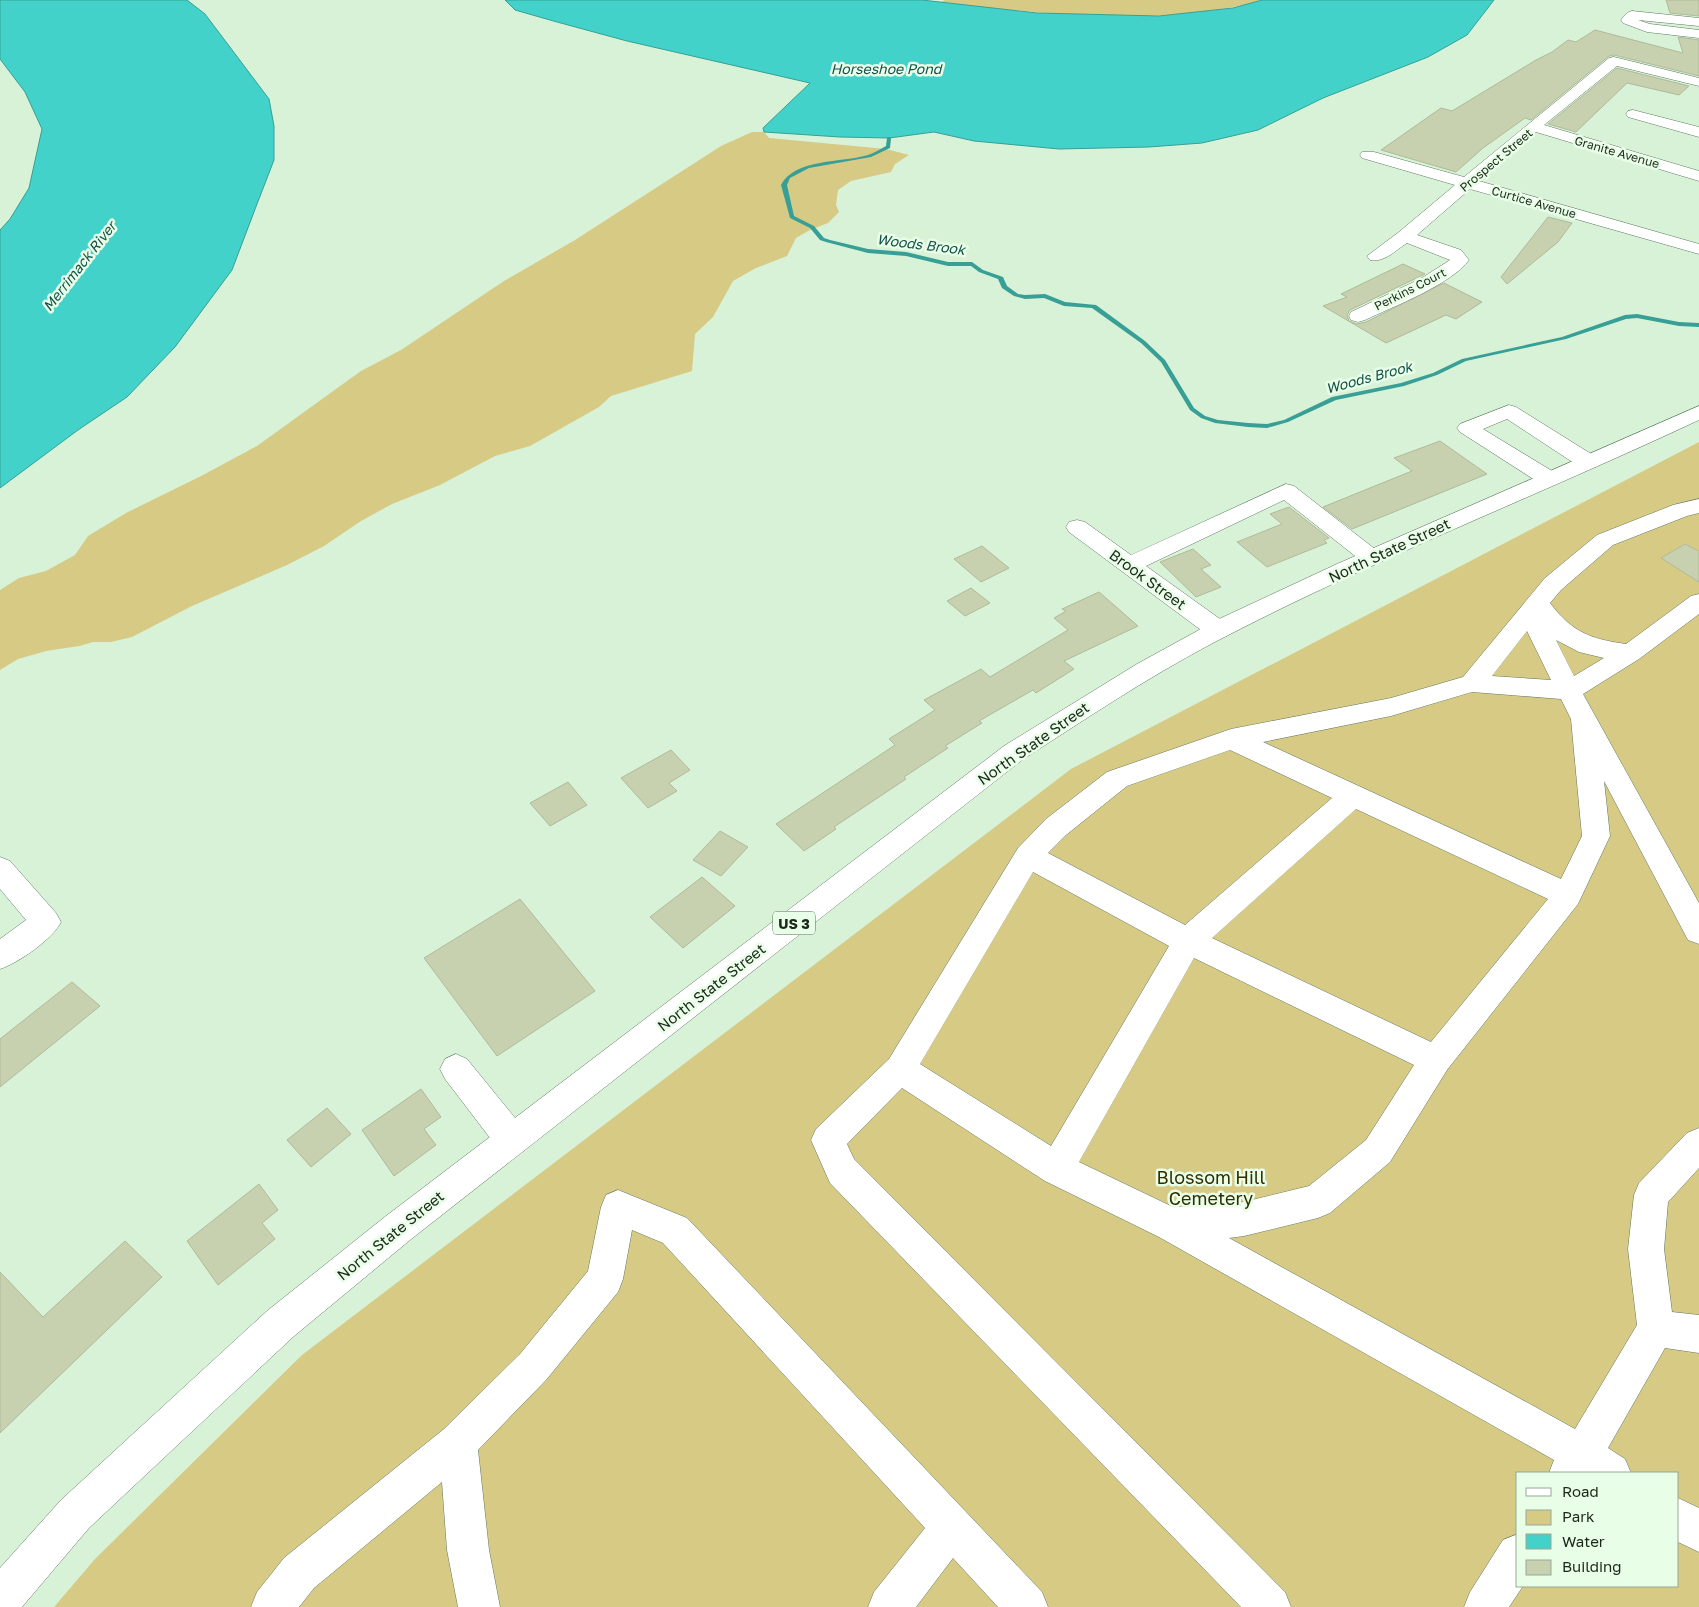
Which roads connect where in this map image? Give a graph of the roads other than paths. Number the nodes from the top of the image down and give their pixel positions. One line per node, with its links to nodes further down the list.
1 (1645, 0): 2 (street)
2 (1632, 15): 3 (street); 4 (street)
3 (1699, 22)
4 (1699, 34)
5 (1699, 82): 7 (street, Prospect Street)
6 (1633, 114): 8 (street)
7 (1534, 128): 10 (street, Granite Avenue); 11 (street, Prospect Street)
8 (1699, 132)
9 (1368, 155): 11 (street, Curtice Avenue)
10 (1699, 176)
11 (1468, 183): 12 (street, Prospect Street); 13 (street, Curtice Avenue)
12 (1405, 236): 14 (street, Prospect Street); 15 (street, Perkins Court)
13 (1699, 249)
14 (1376, 256)
15 (1358, 316)
16 (1699, 412): 17 (street, North State Street / US 3)
17 (1588, 462): 18 (street, North State Street / US 3); 18 (street)
18 (1549, 479): 21 (street, North State Street / US 3)
19 (1693, 510): 24 (street)
20 (1078, 527): 22 (street, Brook Street)
21 (1372, 558): 22 (street); 25 (street, North State Street / US 3)
22 (1129, 565): 25 (street, Brook Street)
23 (1699, 602): 26 (street)
24 (1534, 607): 26 (street); 27 (street); 28 (street)
25 (1218, 630): 41 (street, North State Street / US 3)
26 (1630, 652): 28 (street)
27 (1472, 683): 28 (street); 30 (street)
28 (1569, 691): 29 (street)
29 (1584, 719): 34 (street); 35 (street)
30 (1231, 739): 31 (street); 32 (street)
31 (1353, 795): 34 (street); 36 (street)
32 (1028, 856): 36 (street); 39 (street)
33 (0, 869): 37 (street)
34 (1568, 895): 38 (street)
35 (1699, 931)
36 (1188, 940): 38 (street); 43 (street)
37 (0, 956)
38 (1436, 1060): 44 (street)
39 (900, 1068): 43 (street); 58 (street)
40 (456, 1069): 41 (street)
41 (512, 1140): 53 (street, North State Street / US 3)
42 (1699, 1144): 45 (street)
43 (1056, 1168): 44 (street)
44 (1171, 1225): 48 (street)
45 (1656, 1328): 46 (street); 48 (street)
46 (1699, 1334)
47 (458, 1443): 50 (street); 54 (street); 55 (street)
48 (1587, 1467)
49 (1679, 1519): 51 (street)
50 (952, 1527): 56 (street); 57 (street)
51 (1699, 1532)
52 (1516, 1558): 59 (street)
53 (0, 1600)
54 (272, 1607)
55 (479, 1607)
56 (890, 1607)
57 (1027, 1607)
58 (1270, 1607)
59 (1485, 1607)

